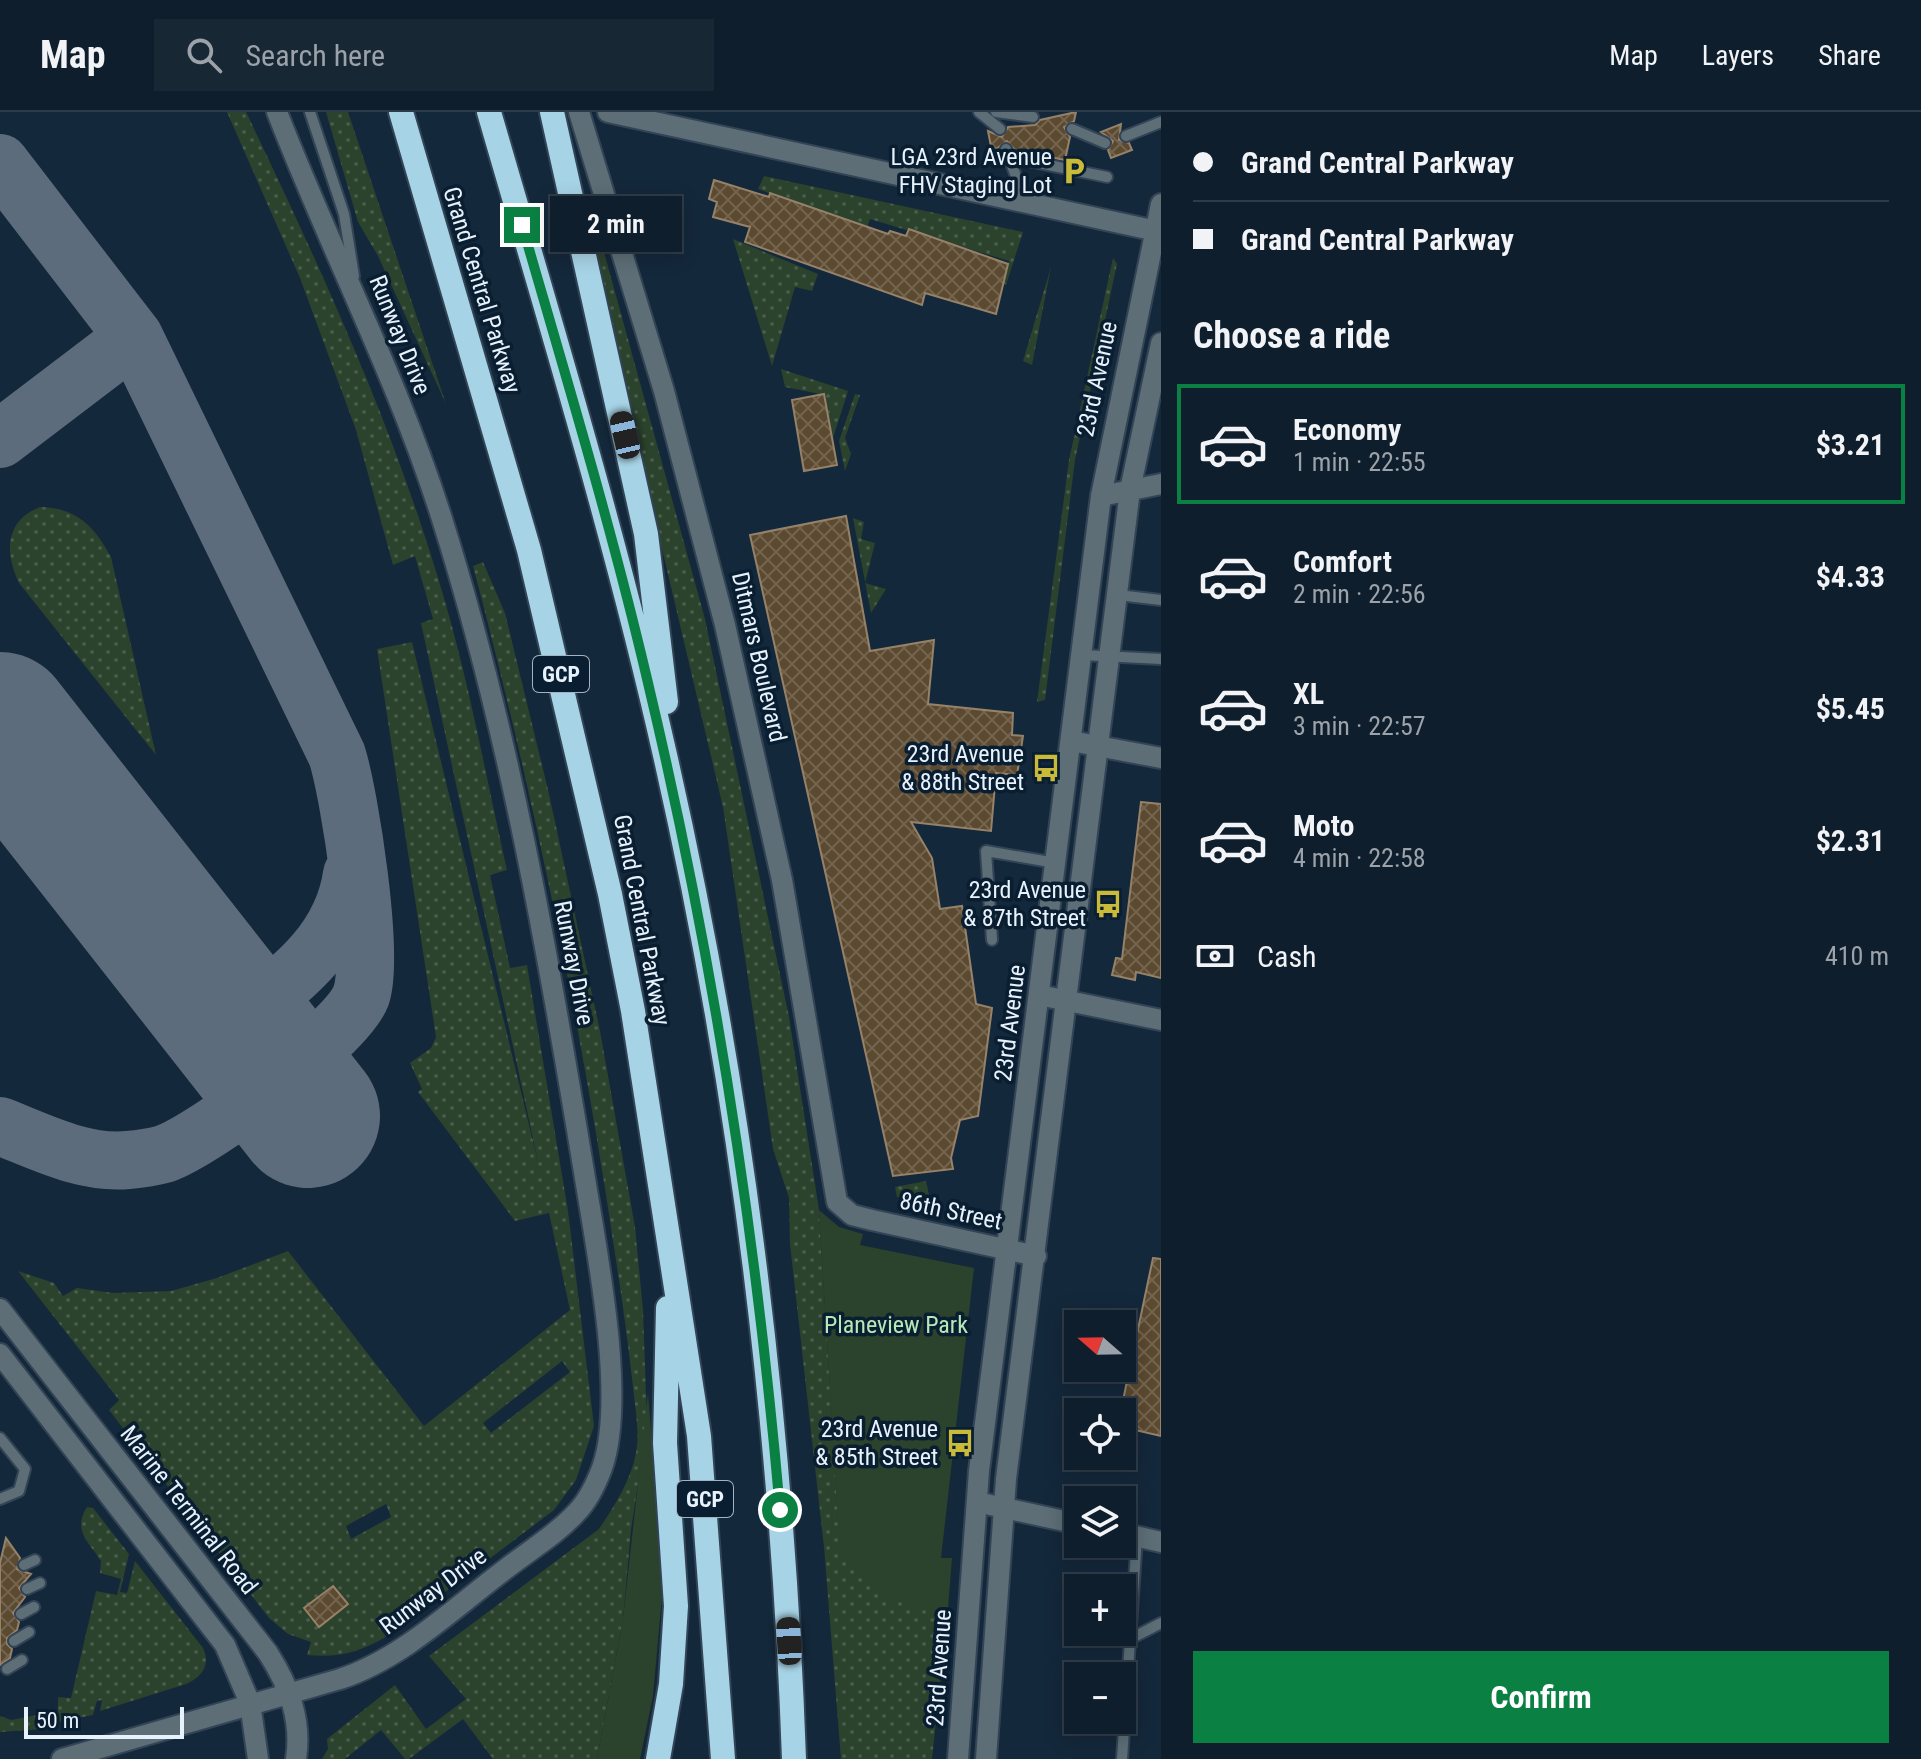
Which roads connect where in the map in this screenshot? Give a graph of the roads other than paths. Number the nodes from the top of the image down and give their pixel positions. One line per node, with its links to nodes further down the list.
1 (277, 112): 20 (street, Runway Drive)
2 (310, 112): 20 (lane)
3 (401, 112): 40 (highway, Grand Central Parkway / GCP)
4 (489, 112): 33 (highway)
5 (552, 112): 33 (highway)
6 (579, 112): 39 (street, Ditmars Boulevard)
7 (608, 112): 17 (street)
8 (979, 112): 12 (lane)
9 (996, 112): 10 (lane)
10 (1033, 117)
11 (1161, 122): 14 (lane)
12 (1000, 129)
13 (1072, 129): 15 (lane)
14 (1126, 136)
15 (1105, 143)
16 (1107, 177): 17 (lane)
17 (1012, 200): 19 (street)
18 (1161, 204): 19 (street, 23rd Avenue)
19 (1158, 231): 24 (street, 23rd Avenue)
20 (357, 296): 65 (street, Runway Drive)
21 (1161, 343): 23 (street)
22 (1161, 484): 23 (street)
23 (1130, 490): 24 (street); 25 (street)
24 (1101, 496): 27 (street, 23rd Avenue)
25 (1118, 595): 26 (lane); 28 (street)
26 (1161, 600)
27 (1082, 655): 28 (lane); 30 (street, 23rd Avenue)
28 (1111, 656): 29 (lane); 31 (street)
29 (1161, 659)
30 (1071, 741): 31 (street); 34 (street, 23rd Avenue)
31 (1100, 746): 32 (street); 37 (street)
32 (1161, 758)
33 (682, 834): 72 (highway)
34 (1056, 863): 35 (lane); 36 (street, 23rd Avenue)
35 (992, 940)
36 (1039, 995): 37 (street); 41 (street, 23rd Avenue)
37 (1069, 1000): 38 (street); 42 (street)
38 (1161, 1020)
39 (855, 1216): 41 (street, 86th Street)
40 (669, 1242): 70 (highway); 71 (highway, Grand Central Parkway / GCP)
41 (1006, 1249): 42 (street, 86th Street); 49 (street, 23rd Avenue)
42 (1036, 1256): 50 (street)
43 (0, 1309): 46 (street, Marine Terminal Road)
44 (0, 1354): 47 (street)
45 (0, 1438): 48 (lane)
46 (122, 1466): 47 (street); 65 (street, Marine Terminal Road)
47 (101, 1482): 66 (street)
48 (0, 1499)
49 (977, 1502): 50 (street); 73 (street, 23rd Avenue)
50 (1005, 1509): 51 (street); 74 (street)
51 (1064, 1521)
52 (1136, 1537): 53 (street)
53 (1161, 1542)
54 (40, 1583): 55 (lane)
55 (27, 1589)
56 (34, 1607): 57 (lane)
57 (21, 1614)
58 (1161, 1623): 60 (lane)
59 (29, 1632): 61 (lane)
60 (1136, 1636)
61 (14, 1641)
62 (1130, 1646): 75 (lane)
63 (22, 1660): 64 (lane)
64 (7, 1669)
65 (289, 1693): 66 (street, Runway Drive); 69 (street, Marine Terminal Road)
66 (250, 1703): 67 (street, Runway Drive); 68 (street)
67 (70, 1758)
68 (258, 1759)
69 (296, 1759)
70 (658, 1759)
71 (723, 1759)
72 (794, 1759)
73 (958, 1759)
74 (986, 1759)
75 (1122, 1759)

